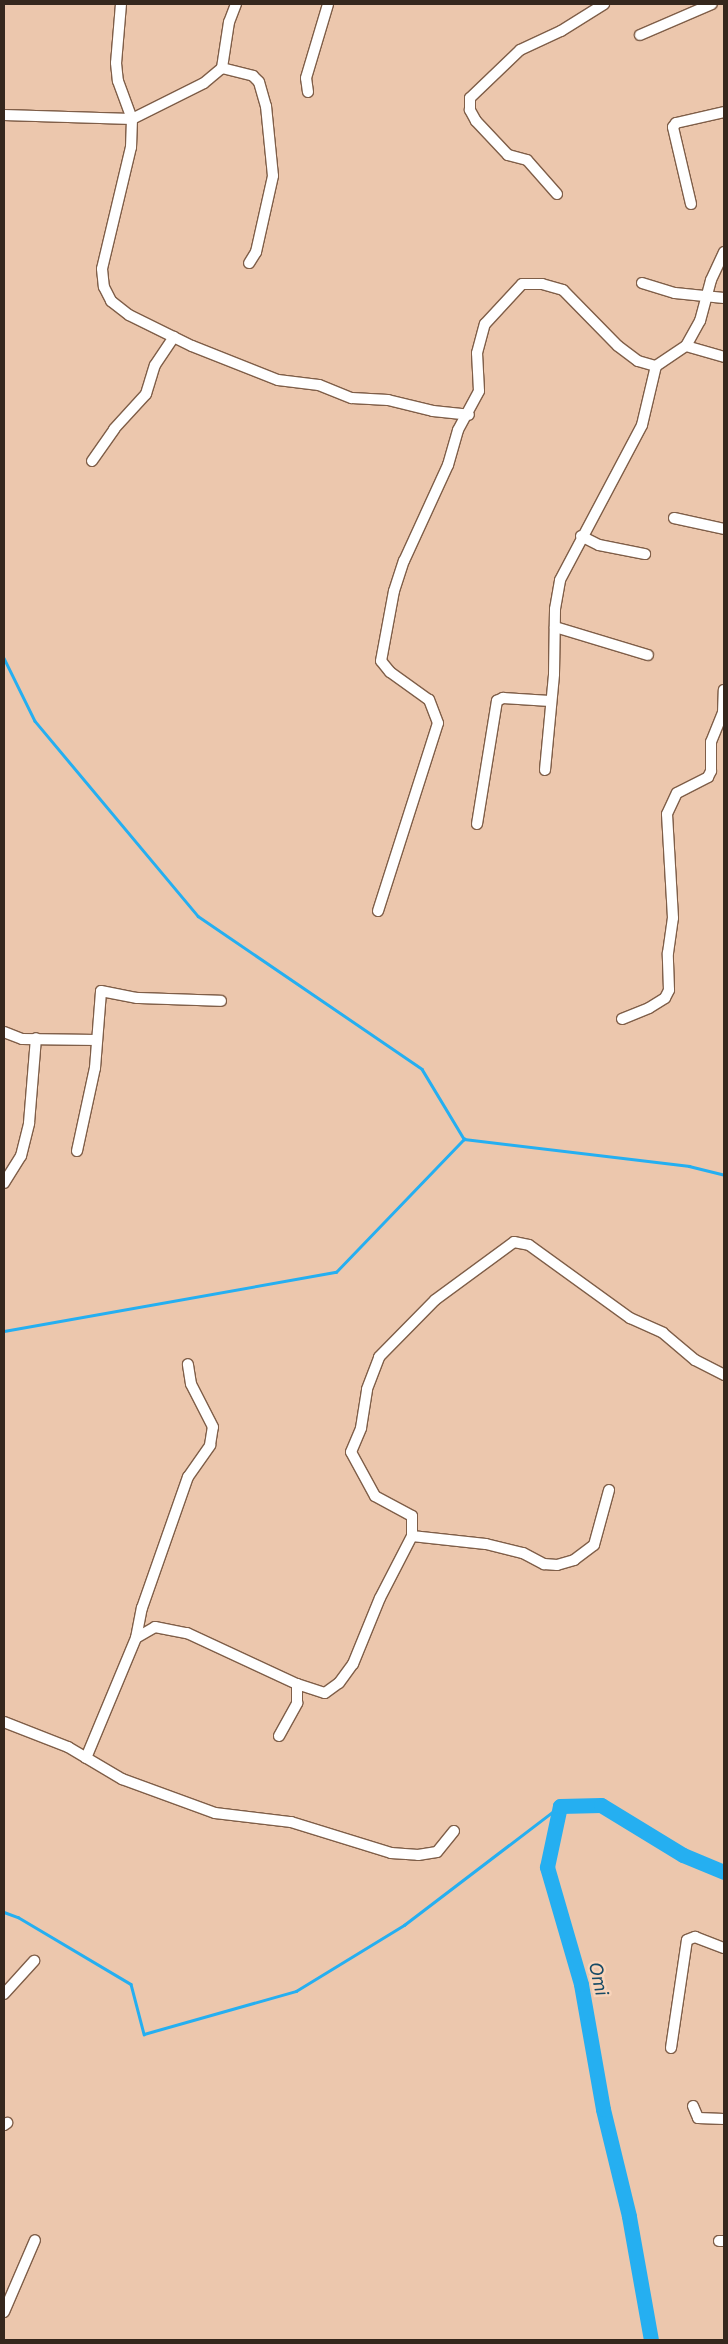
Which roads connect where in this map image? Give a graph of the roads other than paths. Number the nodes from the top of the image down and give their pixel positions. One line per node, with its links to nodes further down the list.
1 (121, 4): 11 (street)
2 (232, 4): 7 (street)
3 (328, 4): 8 (street)
4 (604, 4): 12 (street)
5 (712, 4): 6 (street)
6 (640, 35)
7 (222, 68): 11 (street); 15 (street)
8 (308, 92)
9 (724, 112): 13 (street)
10 (4, 115): 11 (street)
11 (132, 119): 19 (street)
12 (557, 194)
13 (691, 204)
14 (724, 252): 17 (street)
15 (249, 263)
16 (642, 282): 17 (street)
17 (708, 297): 18 (street); 20 (street)
18 (724, 298)
19 (174, 337): 23 (street); 24 (street)
20 (686, 346): 21 (street); 22 (street)
21 (724, 357)
22 (656, 366): 23 (street); 27 (street)
23 (469, 415): 35 (street)
24 (92, 461)
25 (674, 518): 26 (street)
26 (724, 529)
27 (581, 536): 28 (street); 29 (street)
28 (645, 554)
29 (555, 627): 30 (street); 32 (street)
30 (648, 655)
31 (724, 690): 37 (street)
32 (550, 701): 33 (street); 34 (street)
33 (545, 770)
34 (477, 824)
35 (378, 911)
36 (221, 1001): 40 (street)
37 (622, 1019)
38 (4, 1032): 39 (street)
39 (36, 1038): 40 (street); 42 (street)
40 (97, 1040): 41 (street)
41 (77, 1151)
42 (4, 1183)
43 (188, 1364): 47 (street)
44 (724, 1375): 46 (street)
45 (610, 1490): 46 (street)
46 (412, 1536): 48 (street)
47 (136, 1638): 48 (street); 51 (street)
48 (297, 1684): 50 (street)
49 (4, 1722): 51 (street)
50 (279, 1736)
51 (86, 1758): 52 (street)
52 (454, 1831)
53 (724, 1948): 56 (street)
54 (34, 1961): 55 (street)
55 (4, 1994)
56 (671, 2048)
57 (693, 2106): 58 (street)
58 (724, 2119)
59 (35, 2240): 60 (street)
60 (4, 2312)

